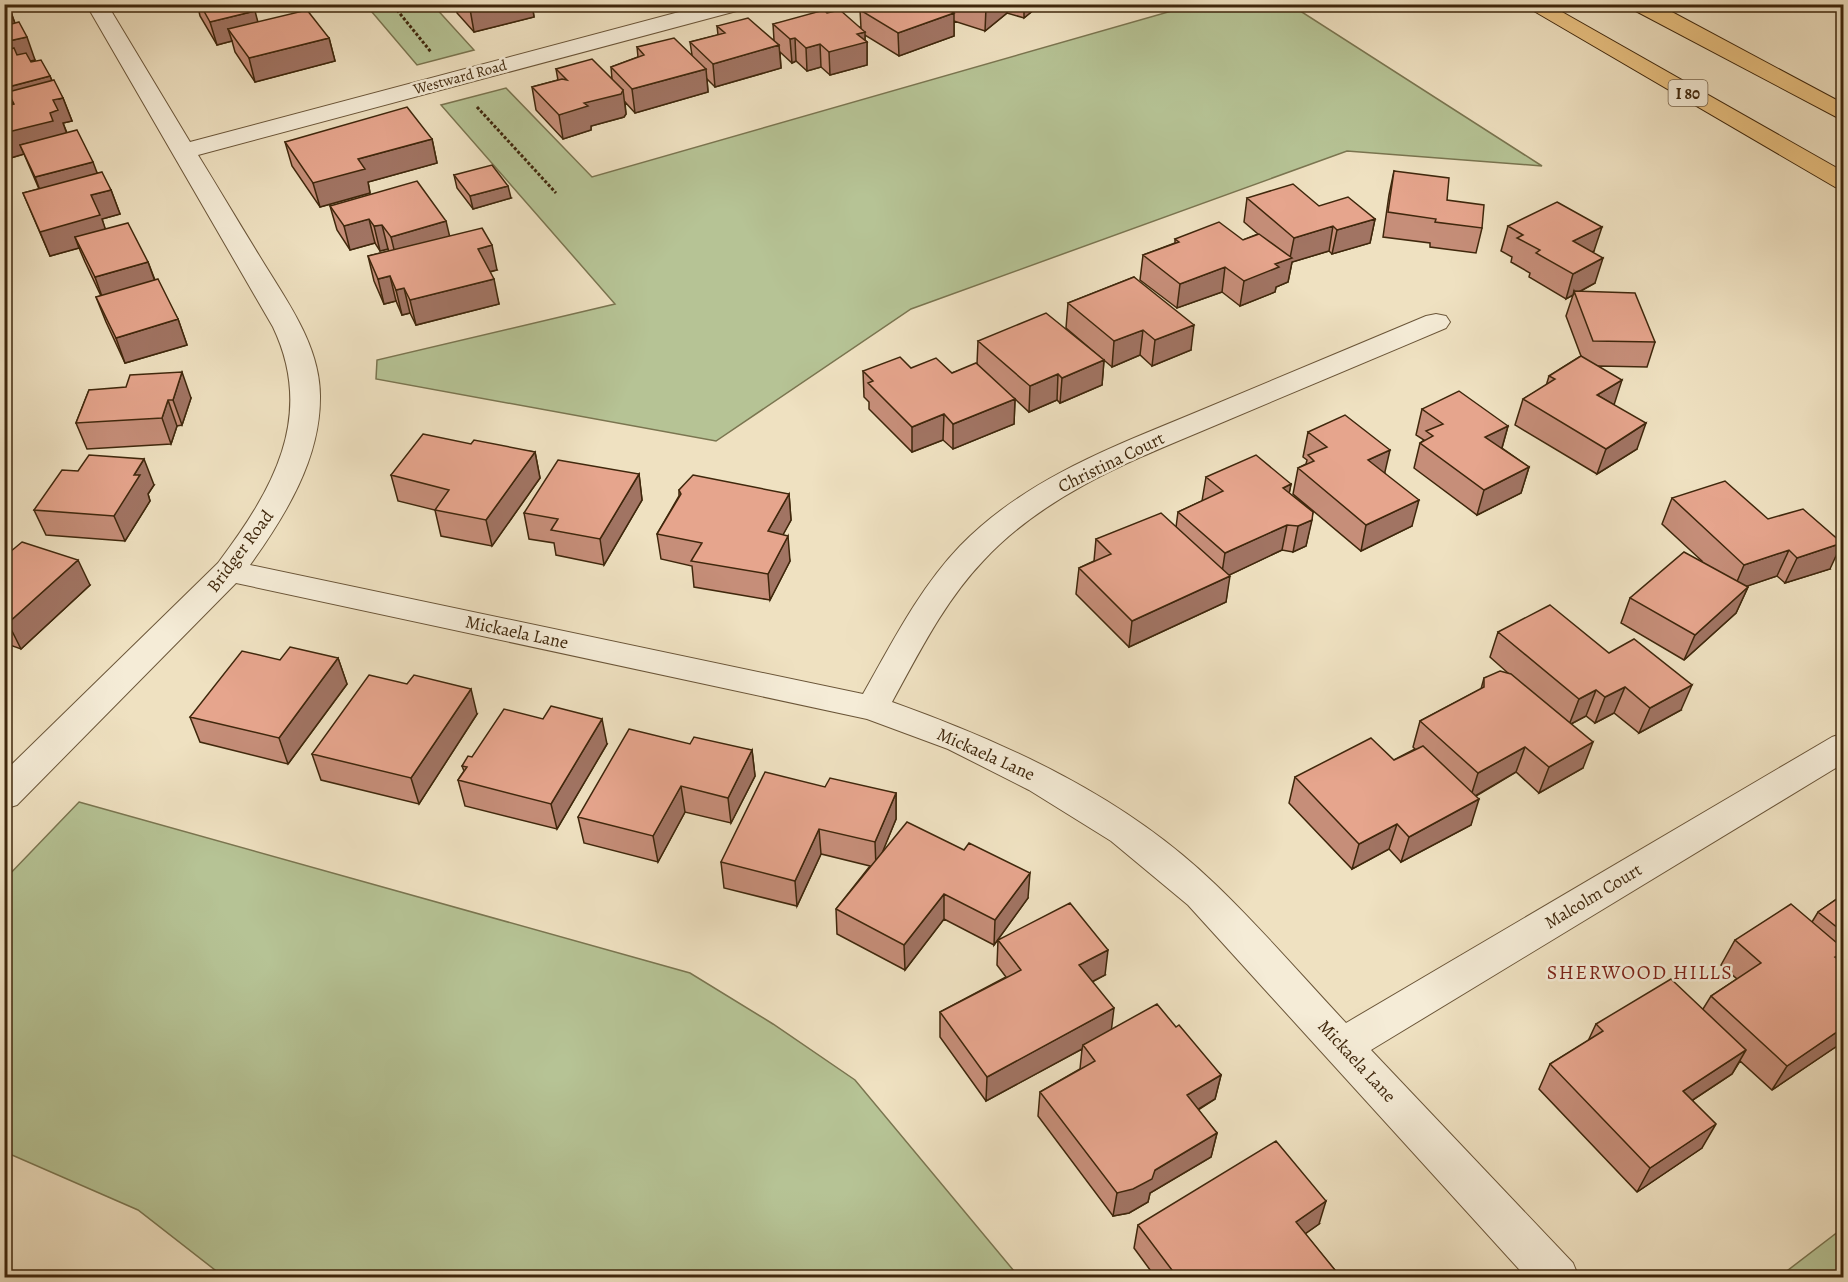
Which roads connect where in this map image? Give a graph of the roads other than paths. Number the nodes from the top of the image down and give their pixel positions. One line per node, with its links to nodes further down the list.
1 (96, 4): 6 (street, Bridger Road)
2 (736, 4): 6 (street, Westward Road)
3 (1532, 4): 7 (highway, I 80)
4 (1640, 4): 5 (highway)
5 (1844, 114)
6 (185, 151): 9 (street, Bridger Road)
7 (1844, 182)
8 (1436, 322): 10 (street, Christina Court)
9 (229, 571): 10 (street, Mickaela Lane); 12 (street, Bridger Road)
10 (872, 708): 13 (street, Mickaela Lane)
11 (1844, 746): 13 (street, Malcolm Court)
12 (4, 795)
13 (1343, 1046): 14 (street, Mickaela Lane)
14 (1557, 1278)

